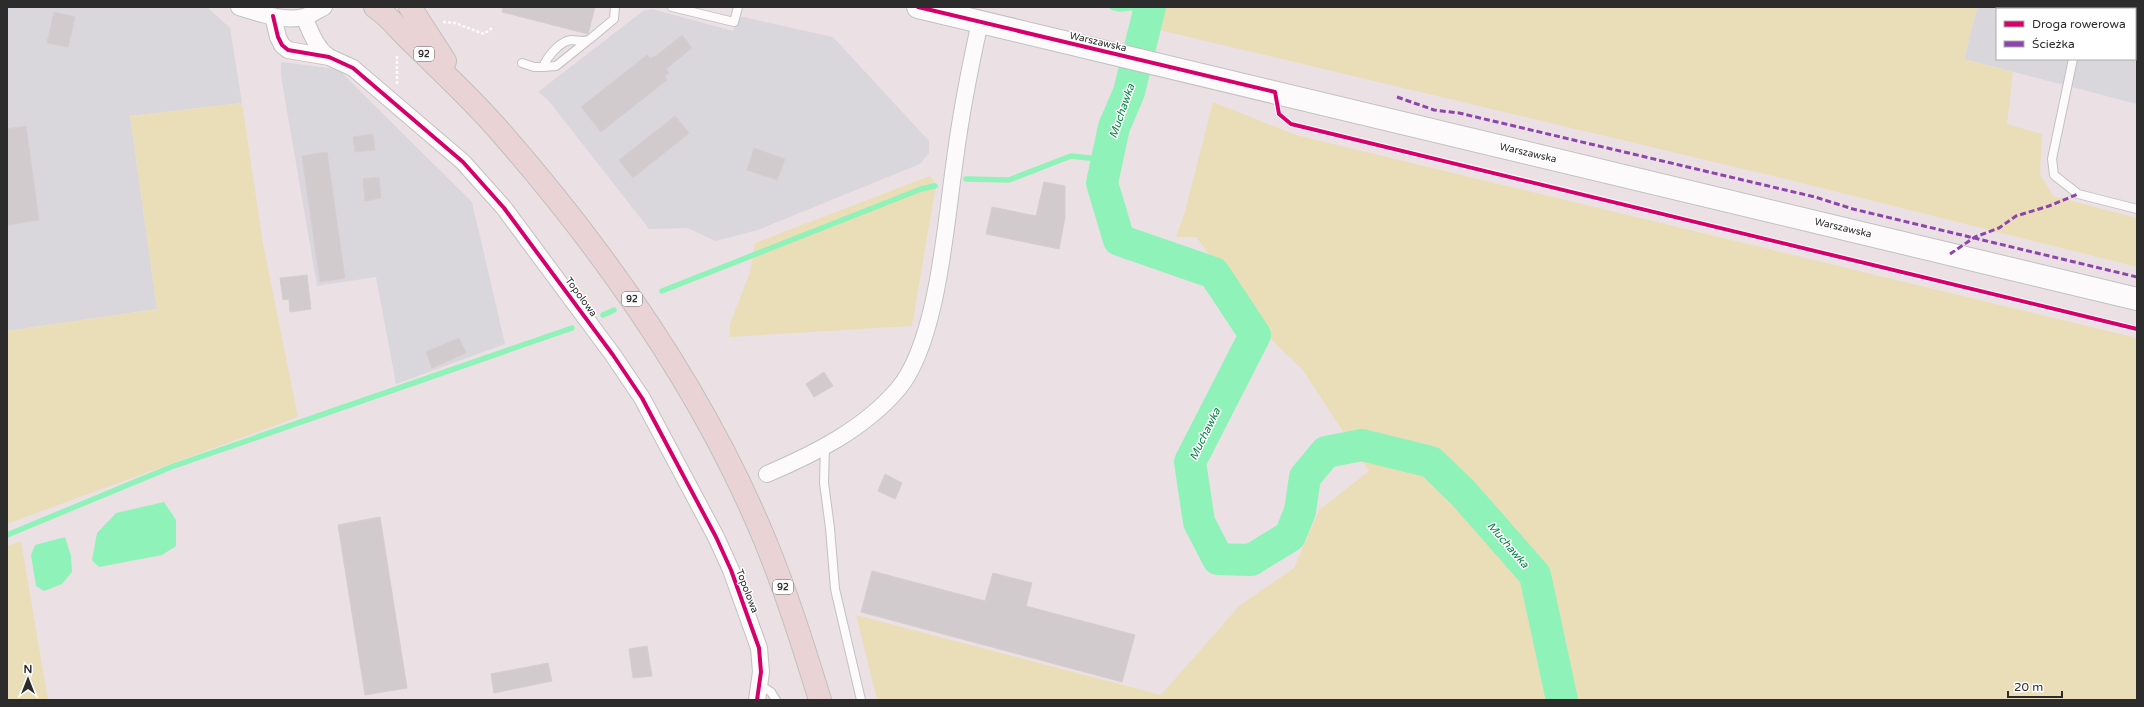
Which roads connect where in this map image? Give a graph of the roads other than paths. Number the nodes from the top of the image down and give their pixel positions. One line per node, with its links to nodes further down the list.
1 (239, 7): 9 (street)
2 (324, 7): 10 (street)
3 (375, 7): 17 (main road, 92)
4 (410, 7): 17 (main road, 92)
5 (615, 7): 12 (lane)
6 (672, 7): 7 (lane)
7 (738, 7)
8 (918, 7): 11 (main road, Warszawska)
9 (279, 11): 10 (street); 13 (street, Topolowa)
10 (304, 17): 13 (street, Topolowa)
11 (980, 22): 19 (main road, Warszawska); 20 (street)
12 (586, 42): 16 (lane); 16 (lane)
13 (329, 57): 22 (street, Topolowa)
14 (2073, 60): 18 (lane)
15 (522, 64): 16 (lane)
16 (543, 66)
17 (474, 102): 24 (main road, 92)
18 (2137, 209)
19 (2137, 299)
20 (826, 446): 21 (street); 25 (lane)
21 (767, 474)
22 (758, 692): 23 (lane, Topolowa)
23 (776, 700)
24 (820, 700)
25 (861, 700)

